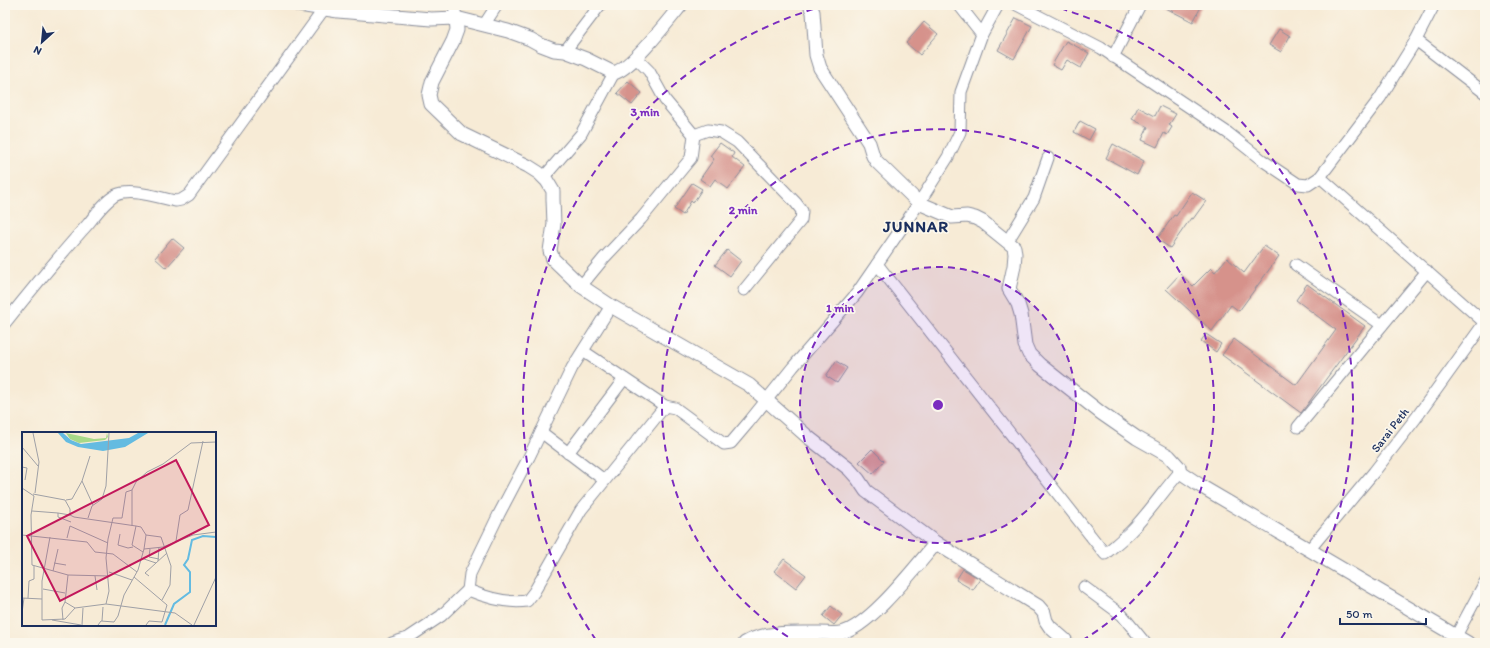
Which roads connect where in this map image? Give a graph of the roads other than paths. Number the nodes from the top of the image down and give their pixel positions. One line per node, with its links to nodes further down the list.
1 (299, 5): 12 (street)
2 (454, 5): 13 (street)
3 (497, 5): 14 (street)
4 (600, 5): 17 (street)
5 (810, 5): 26 (street)
6 (959, 5): 15 (street)
7 (998, 5): 15 (street)
8 (1017, 5): 19 (street)
9 (1140, 5): 19 (street)
10 (1434, 5): 16 (street)
11 (676, 7): 18 (street)
12 (324, 9): 13 (street); 34 (street)
13 (456, 18): 14 (street); 24 (street)
14 (484, 25): 17 (street)
15 (982, 34): 26 (street)
16 (1416, 40): 21 (street); 25 (street)
17 (565, 51): 20 (street)
18 (635, 57): 20 (street); 22 (street)
19 (1113, 57): 25 (street)
20 (614, 73): 24 (street)
21 (1485, 92)
22 (694, 135): 31 (street); 32 (street)
23 (1048, 158): 27 (street)
24 (544, 177): 31 (street)
25 (1320, 177): 30 (street)
26 (919, 203): 27 (street); 28 (street)
27 (1007, 242): 44 (street)
28 (878, 264): 39 (street); 44 (street)
29 (1296, 265): 36 (street)
30 (1427, 271): 35 (street); 36 (street)
31 (581, 286): 33 (street)
32 (744, 290)
33 (611, 306): 37 (street); 39 (street)
34 (5, 323)
35 (1485, 323): 47 (street, Sarai Peth)
36 (1382, 325): 41 (street)
37 (583, 351): 38 (street); 42 (street)
38 (624, 378): 40 (street); 43 (street)
39 (766, 400): 40 (street); 46 (street)
40 (665, 406): 45 (street)
41 (1298, 427)
42 (541, 432): 43 (street); 50 (street)
43 (568, 453): 45 (street)
44 (1180, 472): 47 (street)
45 (604, 480): 50 (street)
46 (936, 543): 51 (street); 54 (street)
47 (1309, 550): 52 (street)
48 (1485, 582): 52 (street)
49 (1084, 587): 53 (street)
50 (468, 590): 55 (street)
51 (840, 638): 56 (street)
52 (1454, 639): 57 (street)
53 (1140, 641)
54 (1066, 642)
55 (392, 643)
56 (745, 643)
57 (1468, 643)

